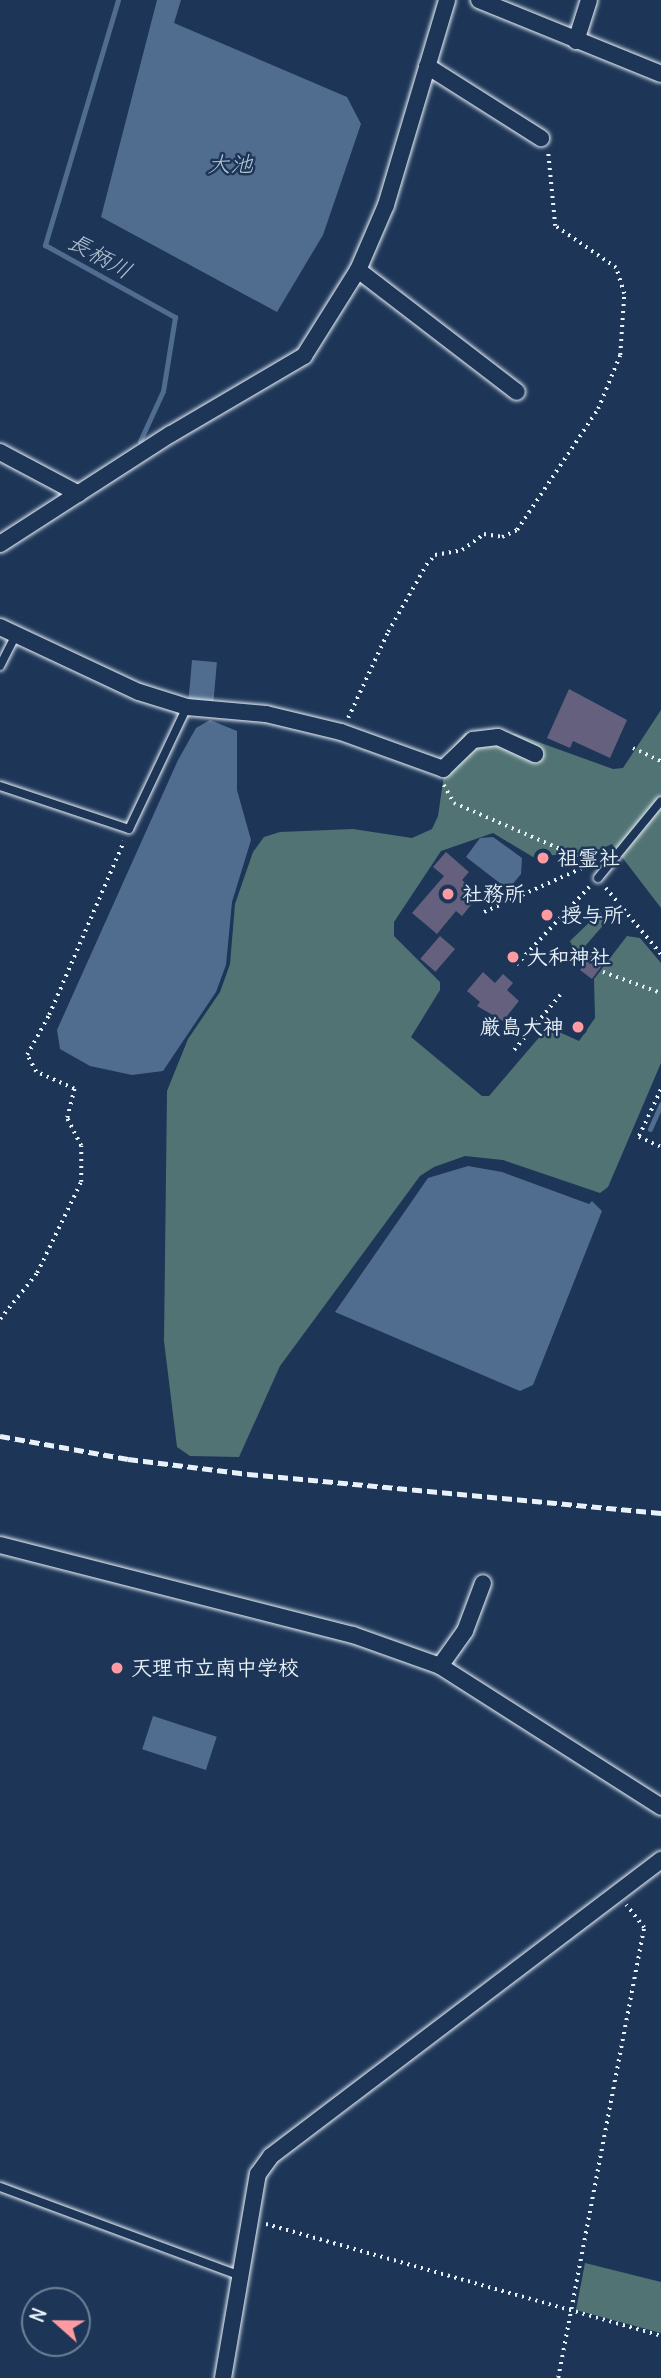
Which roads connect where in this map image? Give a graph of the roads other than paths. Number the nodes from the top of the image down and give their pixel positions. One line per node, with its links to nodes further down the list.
1 (447, 0): 5 (street)
2 (479, 0): 4 (street)
3 (589, 0): 4 (street)
4 (576, 41): 6 (street)
5 (427, 66): 7 (street); 8 (street)
6 (661, 74)
7 (541, 138)
8 (358, 270): 9 (street); 11 (street)
9 (517, 392)
10 (0, 453): 11 (street)
11 (79, 494): 12 (street)
12 (0, 544)
13 (0, 627): 14 (street)
14 (17, 633): 15 (lane); 16 (street)
15 (0, 666)
16 (187, 707): 17 (street); 18 (lane)
17 (535, 754)
18 (0, 786)
19 (661, 801): 20 (lane)
20 (598, 878)
21 (0, 1545): 23 (street)
22 (483, 1583): 23 (street)
23 (440, 1666): 24 (street)
24 (661, 1807)
25 (661, 1860): 27 (street)
26 (0, 2188): 27 (lane)
27 (241, 2276): 28 (street)
28 (223, 2378)

